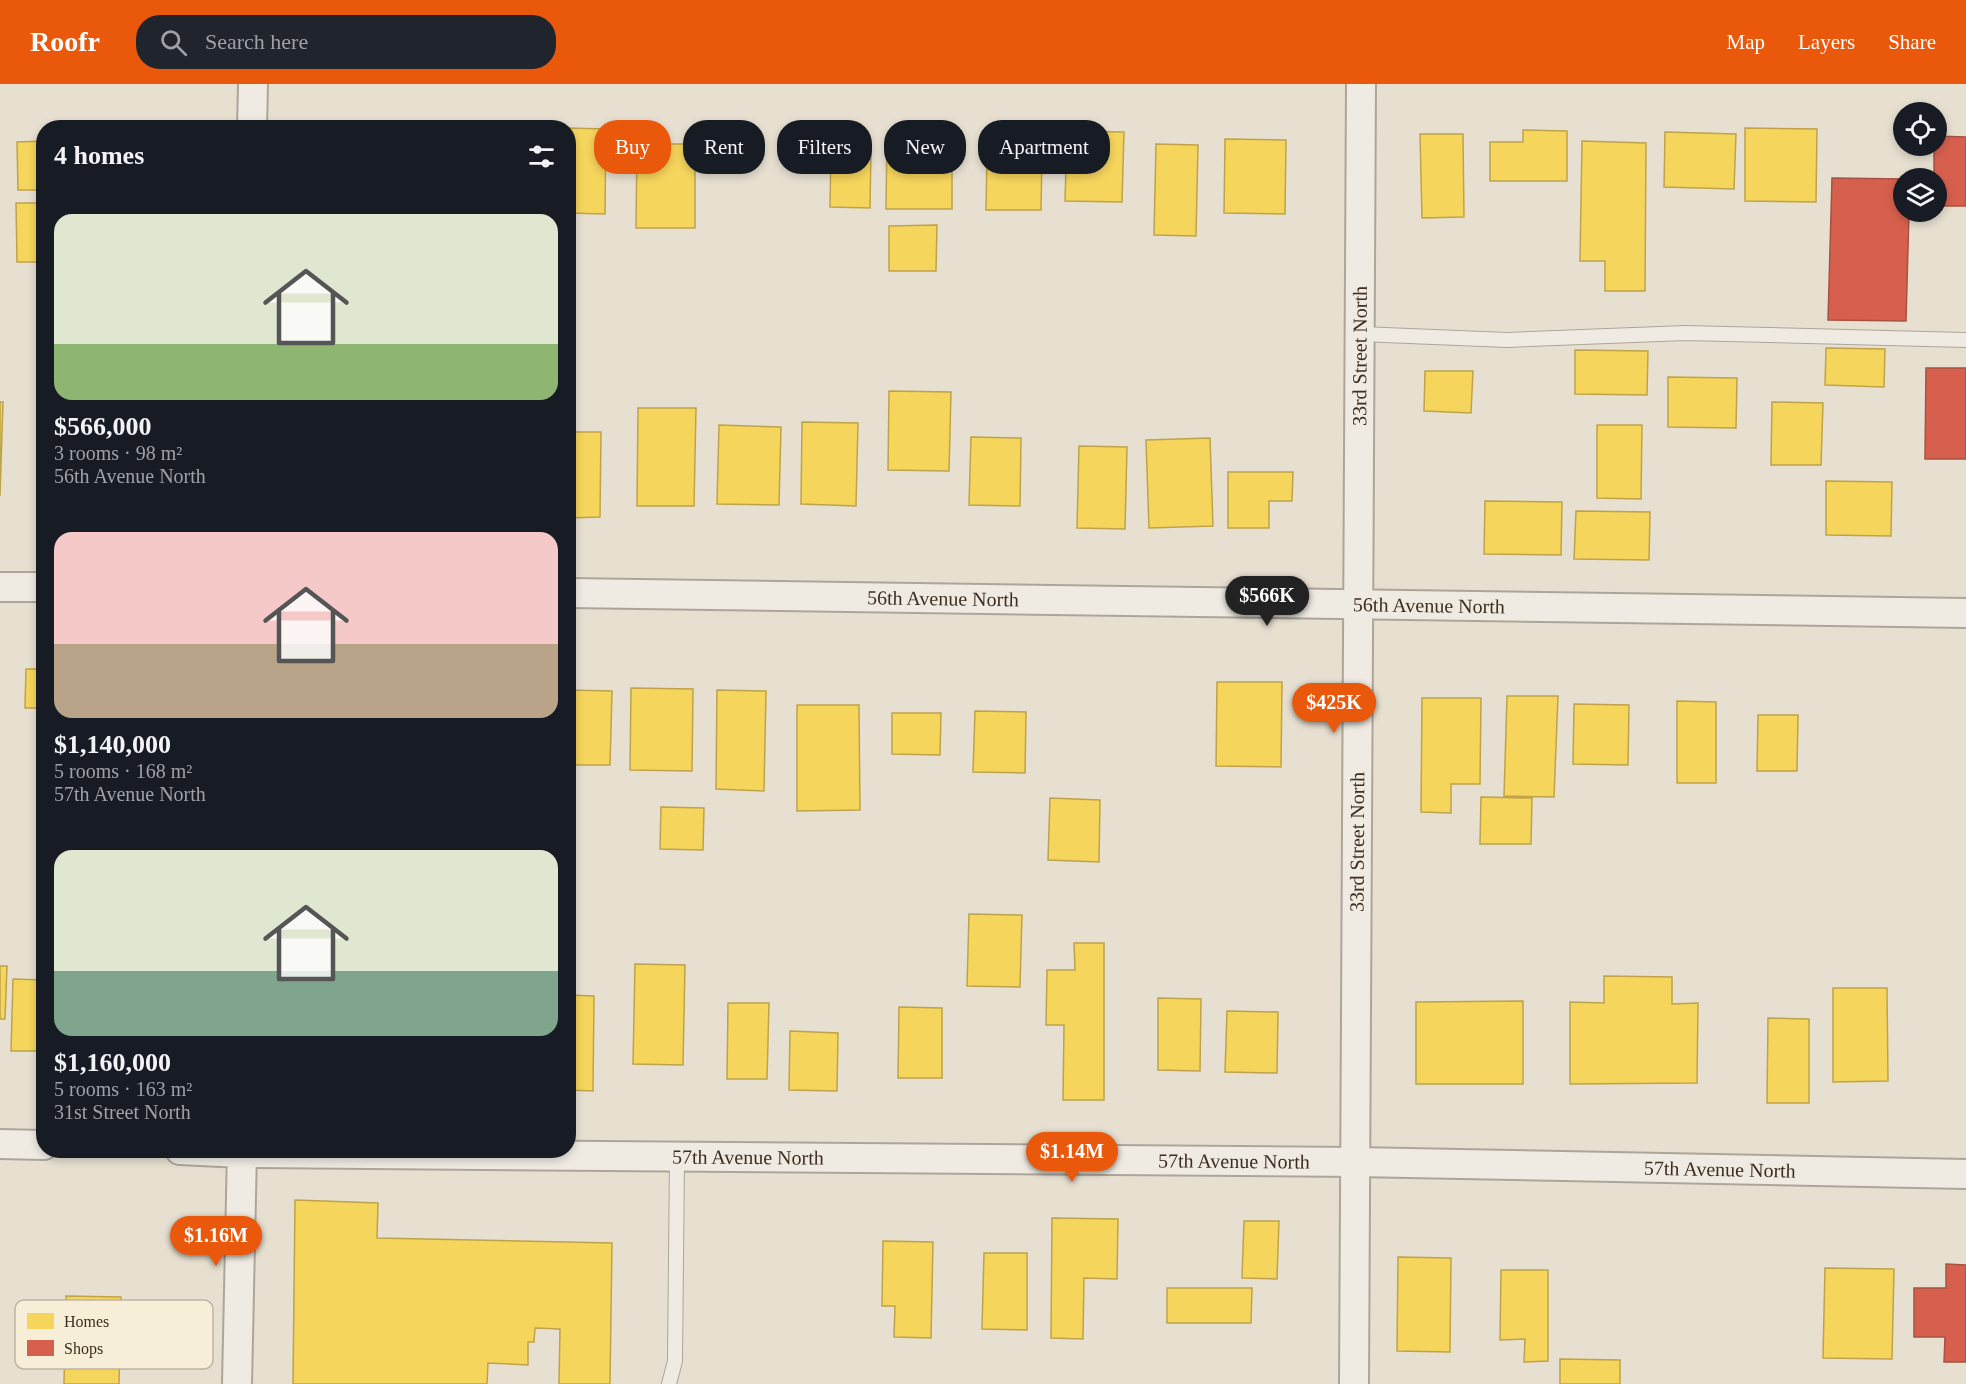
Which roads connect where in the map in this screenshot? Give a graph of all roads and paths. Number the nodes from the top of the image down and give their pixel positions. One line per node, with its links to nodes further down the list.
1 (253, 84): 3 (street)
2 (1361, 84): 4 (street, 33rd Street North)
3 (252, 120)
4 (1360, 334): 5 (lane); 9 (street, 33rd Street North)
5 (1966, 340)
6 (0, 587): 7 (street)
7 (36, 587)
8 (576, 593): 9 (street, 56th Avenue North)
9 (1358, 606): 10 (street, 56th Avenue North); 16 (street, 33rd Street North)
10 (1966, 613)
11 (0, 1144): 12 (street)
12 (36, 1145)
13 (576, 1156): 14 (street, 57th Avenue North)
14 (677, 1157): 16 (street, 57th Avenue North); 19 (lane)
15 (242, 1158): 18 (street)
16 (1356, 1162): 17 (street, 57th Avenue North); 20 (street, 33rd Street North)
17 (1966, 1174)
18 (237, 1384)
19 (669, 1384)
20 (1354, 1384)

